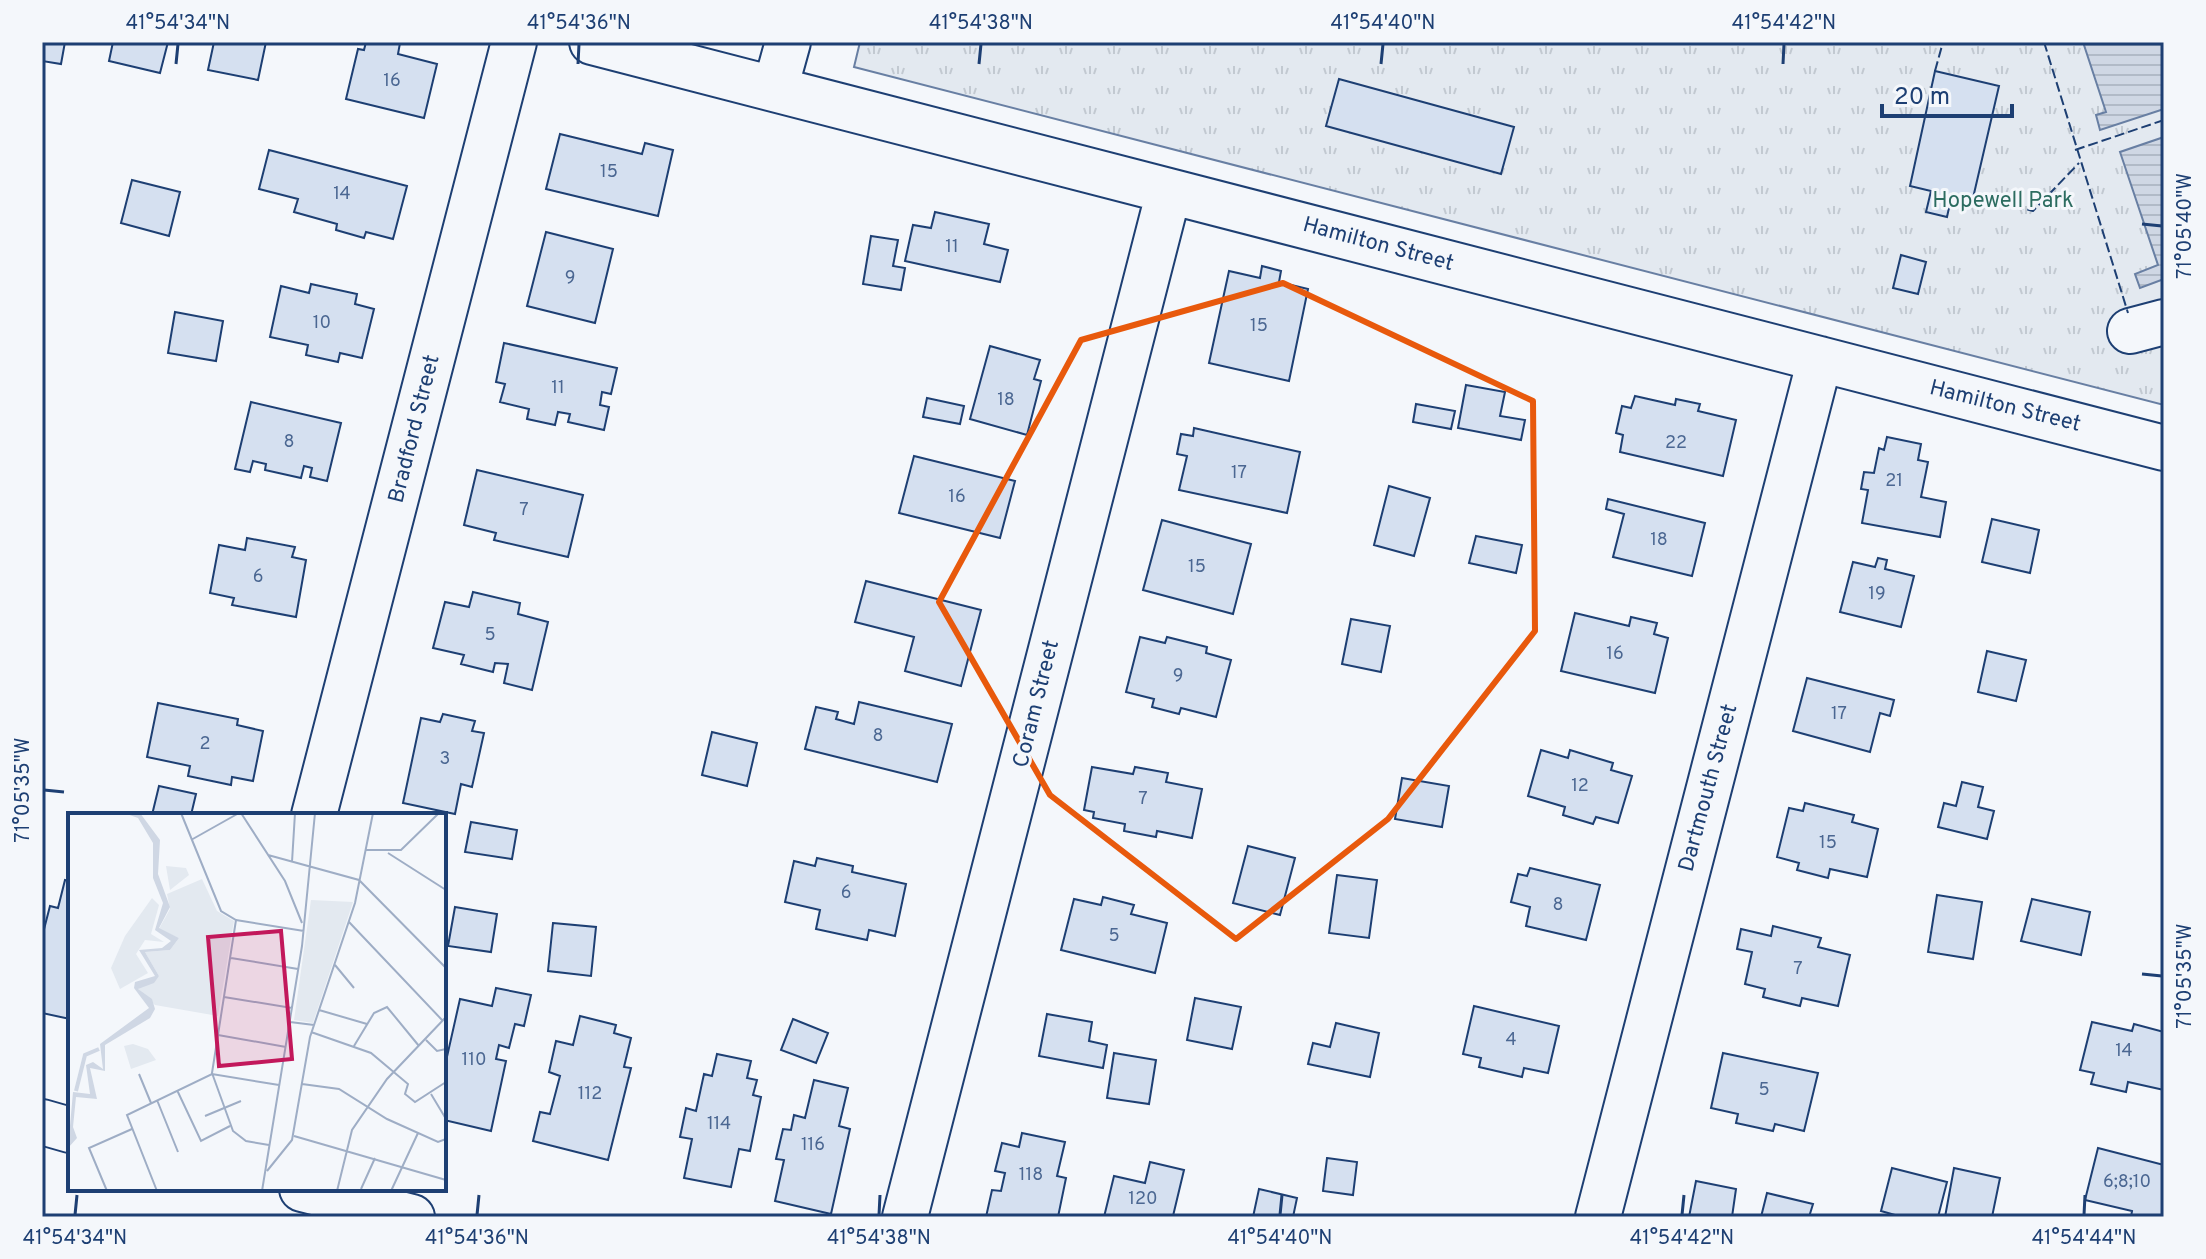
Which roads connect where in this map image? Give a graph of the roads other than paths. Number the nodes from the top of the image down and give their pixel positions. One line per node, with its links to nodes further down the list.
1 (514, 42): 8 (street, Bradford Street)
2 (592, 42): 4 (street, Hamilton Street)
3 (788, 42): 4 (street)
4 (775, 89): 5 (street, Hamilton Street)
5 (1169, 191): 6 (street, Hamilton Street); 13 (street, Coram Street)
6 (1820, 359): 7 (street, Hamilton Street); 14 (street, Dartmouth Street)
7 (2164, 448)
8 (315, 813)
9 (42, 1122): 10 (street)
10 (68, 1129)
11 (310, 1191): 12 (street)
12 (412, 1217)
13 (905, 1217)
14 (1598, 1217)

